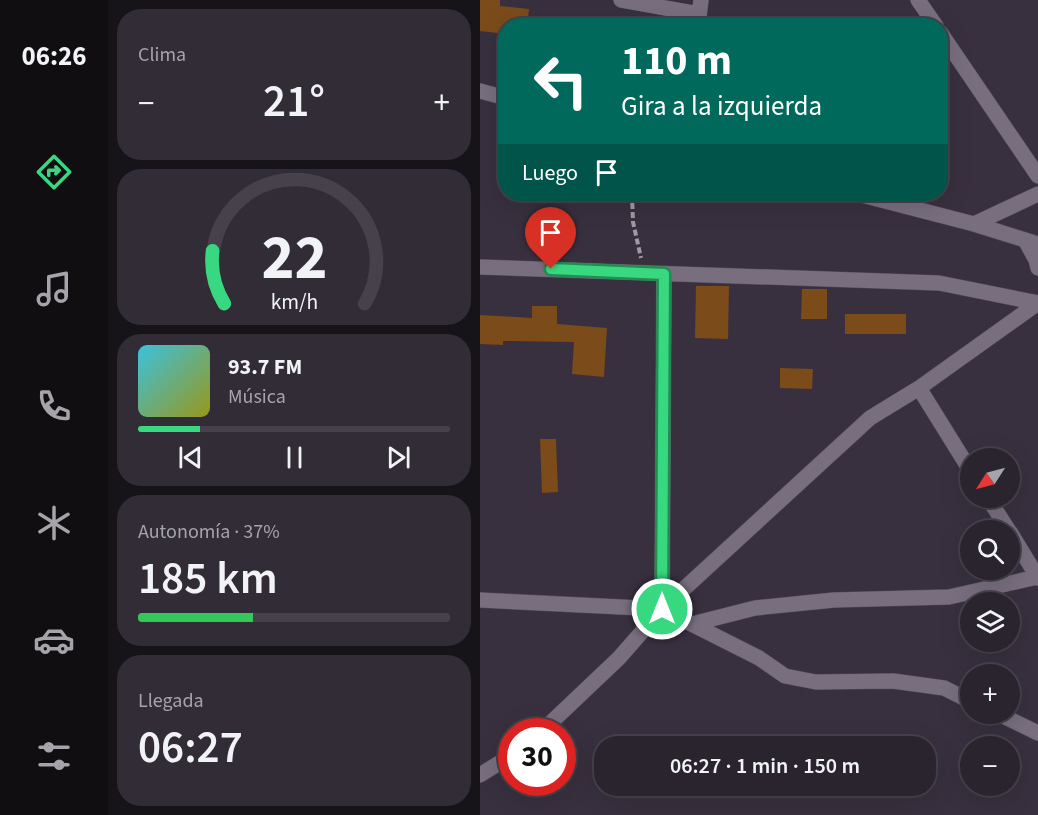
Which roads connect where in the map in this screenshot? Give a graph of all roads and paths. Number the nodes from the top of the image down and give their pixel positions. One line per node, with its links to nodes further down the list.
1 (621, 0): 3 (street)
2 (918, 0): 4 (street)
3 (699, 13)
4 (930, 18)
5 (948, 44): 8 (street)
6 (480, 91): 7 (street)
7 (498, 96)
8 (1038, 176)
9 (1038, 194): 12 (street)
10 (632, 201): 16 (path)
11 (885, 201): 12 (street)
12 (974, 224): 13 (street)
13 (1031, 242): 15 (street)
14 (480, 267): 16 (street)
15 (1038, 268)
16 (645, 273): 17 (street)
17 (664, 274): 18 (street); 24 (street)
18 (1038, 303): 19 (street)
19 (919, 388): 20 (street); 24 (street)
20 (960, 454)
21 (1020, 549): 22 (street)
22 (1038, 577): 25 (street)
23 (480, 600): 24 (street)
24 (662, 609): 25 (street); 27 (street)
25 (692, 624): 26 (street)
26 (960, 696)
27 (555, 718)
28 (1020, 724): 29 (street)
29 (1038, 733)
30 (498, 764): 31 (street)
31 (480, 775)

